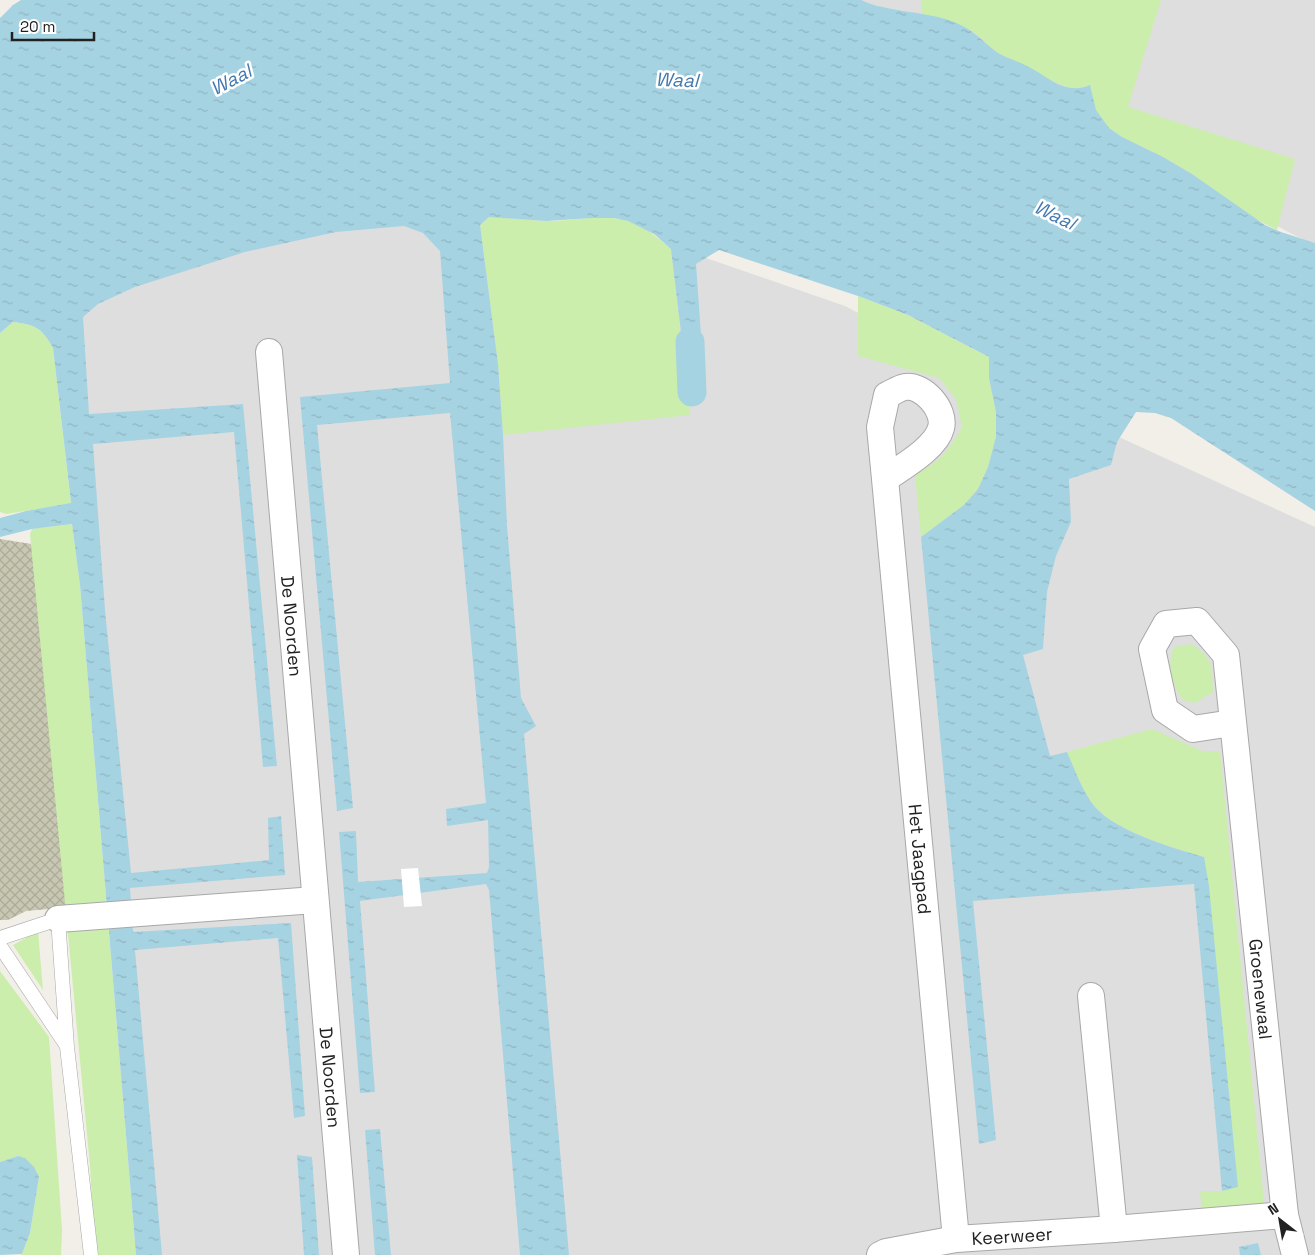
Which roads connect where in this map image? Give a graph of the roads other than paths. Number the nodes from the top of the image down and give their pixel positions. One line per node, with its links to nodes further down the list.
1 (268, 352): 4 (street, De Noorden)
2 (885, 479): 12 (street, Het Jaagpad)
3 (1232, 723): 10 (street, Groenewaal)
4 (315, 900): 5 (street); 14 (street, De Noorden)
5 (58, 919): 6 (lane); 9 (lane)
6 (0, 938)
7 (0, 946): 9 (lane)
8 (1091, 996): 11 (street)
9 (67, 1047): 13 (lane)
10 (1285, 1215): 11 (street, Keerweer); 16 (street, Groenewaal)
11 (1114, 1230): 12 (street, Keerweer)
12 (956, 1239): 15 (street, Keerweer)
13 (91, 1255)
14 (346, 1255)
15 (880, 1255)
16 (1295, 1255)

